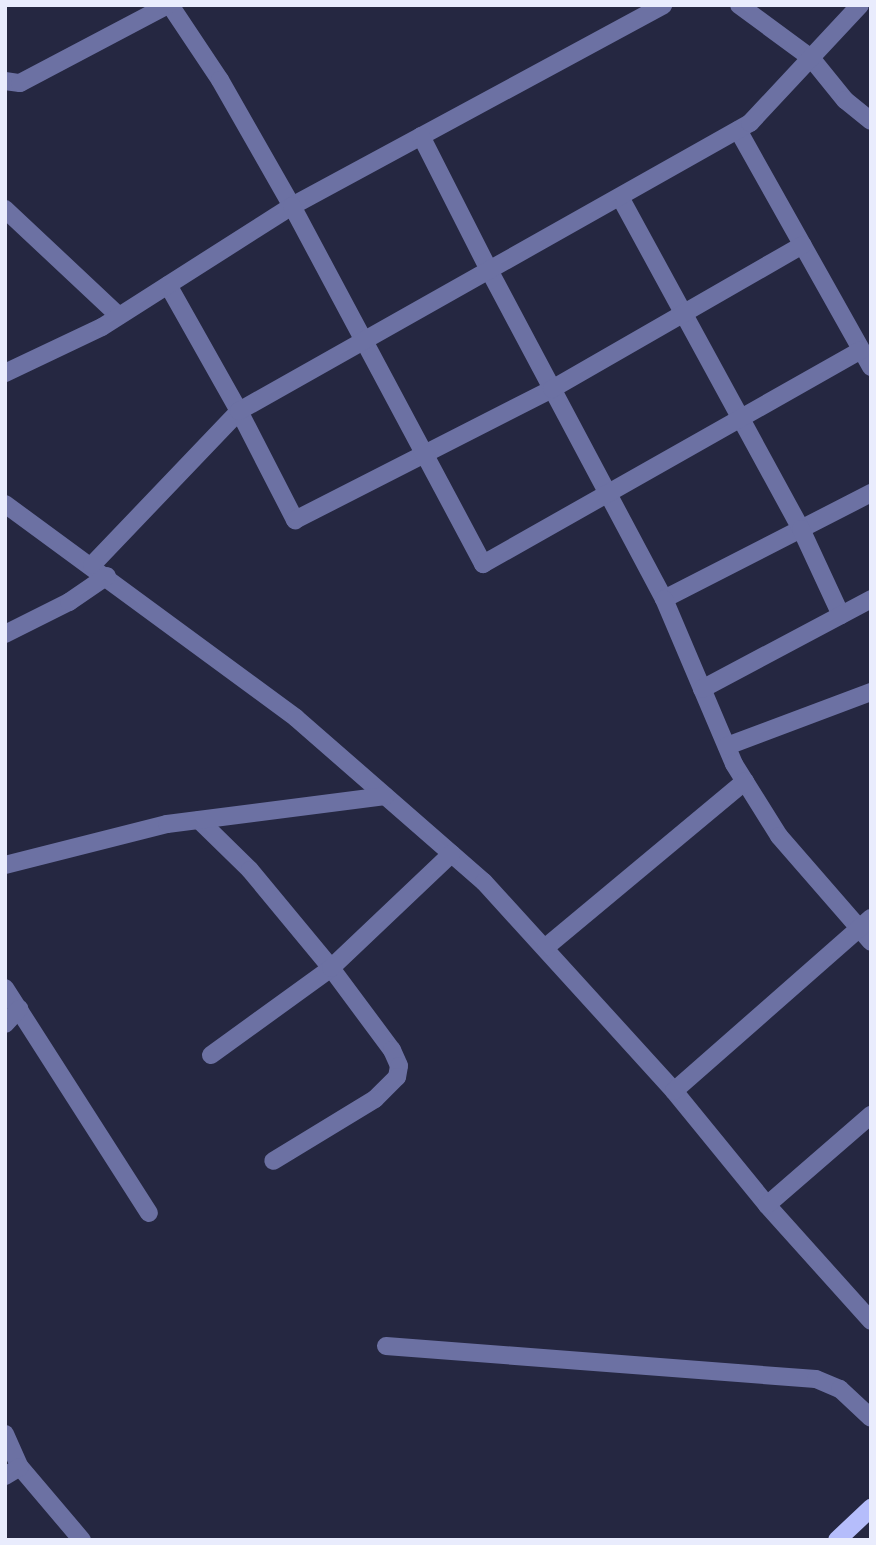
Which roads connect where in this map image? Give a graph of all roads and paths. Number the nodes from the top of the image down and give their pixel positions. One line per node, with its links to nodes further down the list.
1 (169, 5): 6 (street); 11 (street)
2 (663, 5): 9 (street)
3 (739, 5): 5 (street)
4 (860, 5): 5 (street)
5 (811, 58): 7 (street); 8 (street)
6 (5, 81)
7 (871, 121)
8 (738, 130): 10 (street); 13 (street)
9 (421, 136): 11 (street); 14 (street)
10 (620, 197): 14 (street); 16 (street)
11 (292, 205): 15 (street); 18 (street)
12 (5, 209): 17 (street)
13 (802, 245): 16 (street); 19 (street)
14 (489, 270): 18 (street); 22 (street)
15 (167, 285): 17 (street); 23 (street)
16 (684, 313): 22 (street); 24 (street)
17 (119, 316): 21 (street)
18 (364, 341): 23 (street); 25 (street)
19 (861, 350): 20 (street); 24 (street)
20 (871, 367)
21 (5, 373)
22 (552, 389): 25 (street); 26 (street)
23 (239, 411): 25 (street); 30 (street)
24 (740, 418): 26 (street); 29 (street)
25 (424, 454): 26 (street)
26 (607, 492): 32 (street)
27 (871, 493): 29 (street)
28 (5, 504): 30 (street)
29 (801, 529): 32 (street); 34 (street)
30 (92, 565): 31 (street)
31 (107, 576): 35 (street); 40 (street)
32 (664, 599): 36 (street)
33 (871, 599): 34 (street)
34 (841, 615): 36 (street)
35 (5, 634)
36 (702, 689): 38 (street)
37 (871, 692): 38 (street)
38 (727, 746): 39 (street)
39 (745, 781): 44 (street); 46 (street)
40 (385, 796): 41 (street); 42 (street)
41 (199, 820): 43 (street); 47 (street)
42 (451, 853): 46 (street); 47 (street)
43 (5, 865)
44 (865, 923): 45 (street); 52 (street)
45 (871, 942)
46 (546, 947): 52 (street)
47 (331, 968): 51 (street); 54 (street)
48 (5, 988): 49 (street)
49 (19, 1009): 50 (street); 56 (street)
50 (5, 1024)
51 (211, 1055)
52 (674, 1091): 55 (street)
53 (871, 1115): 55 (street)
54 (273, 1161)
55 (767, 1205): 57 (street)
56 (149, 1213)
57 (871, 1321)
58 (386, 1346): 59 (street)
59 (871, 1418)
60 (5, 1434): 61 (street)
61 (13, 1471): 63 (street)
62 (871, 1508): 64 (main road)
63 (82, 1540)
64 (837, 1540)

